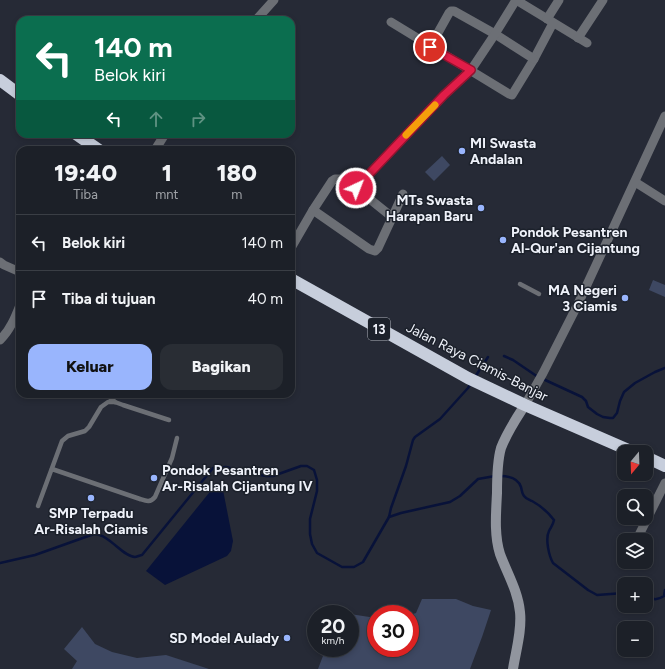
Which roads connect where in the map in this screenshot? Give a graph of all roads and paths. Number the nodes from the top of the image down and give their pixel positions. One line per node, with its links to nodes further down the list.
1 (274, 0): 5 (street)
2 (516, 0): 6 (street); 8 (street)
3 (559, 0): 6 (street)
4 (603, 0): 9 (street)
5 (260, 16)
6 (550, 21): 9 (street); 12 (street)
7 (392, 22): 11 (street)
8 (495, 34): 11 (street); 12 (street); 13 (street)
9 (578, 38): 10 (street)
10 (587, 43)
11 (430, 47): 13 (street)
12 (534, 59): 13 (street)
13 (471, 70): 20 (street)
14 (0, 80): 15 (highway)
15 (16, 92)
16 (665, 119): 19 (street)
17 (82, 138): 18 (highway)
18 (93, 146)
19 (635, 182): 22 (street); 35 (street)
20 (356, 188): 23 (street); 24 (street)
21 (403, 194): 24 (street)
22 (665, 201)
23 (313, 210): 24 (street); 25 (street)
24 (392, 217)
25 (295, 241)
26 (0, 262): 27 (street)
27 (16, 270)
28 (295, 281): 35 (highway, Jalan Raya Ciamis-Banjar / 13)
29 (520, 284): 30 (lane)
30 (539, 294)
31 (16, 323): 32 (street)
32 (0, 340)
33 (110, 398): 34 (lane)
34 (115, 402): 36 (lane); 41 (lane)
35 (525, 405): 38 (highway, Jalan Raya Ciamis-Banjar / 13); 45 (street)
36 (169, 420)
37 (177, 438): 41 (lane)
38 (617, 445)
39 (653, 461): 40 (highway)
40 (665, 466)
41 (52, 469): 43 (lane)
42 (665, 483): 44 (street)
43 (38, 506)
44 (640, 533)
45 (512, 669)

